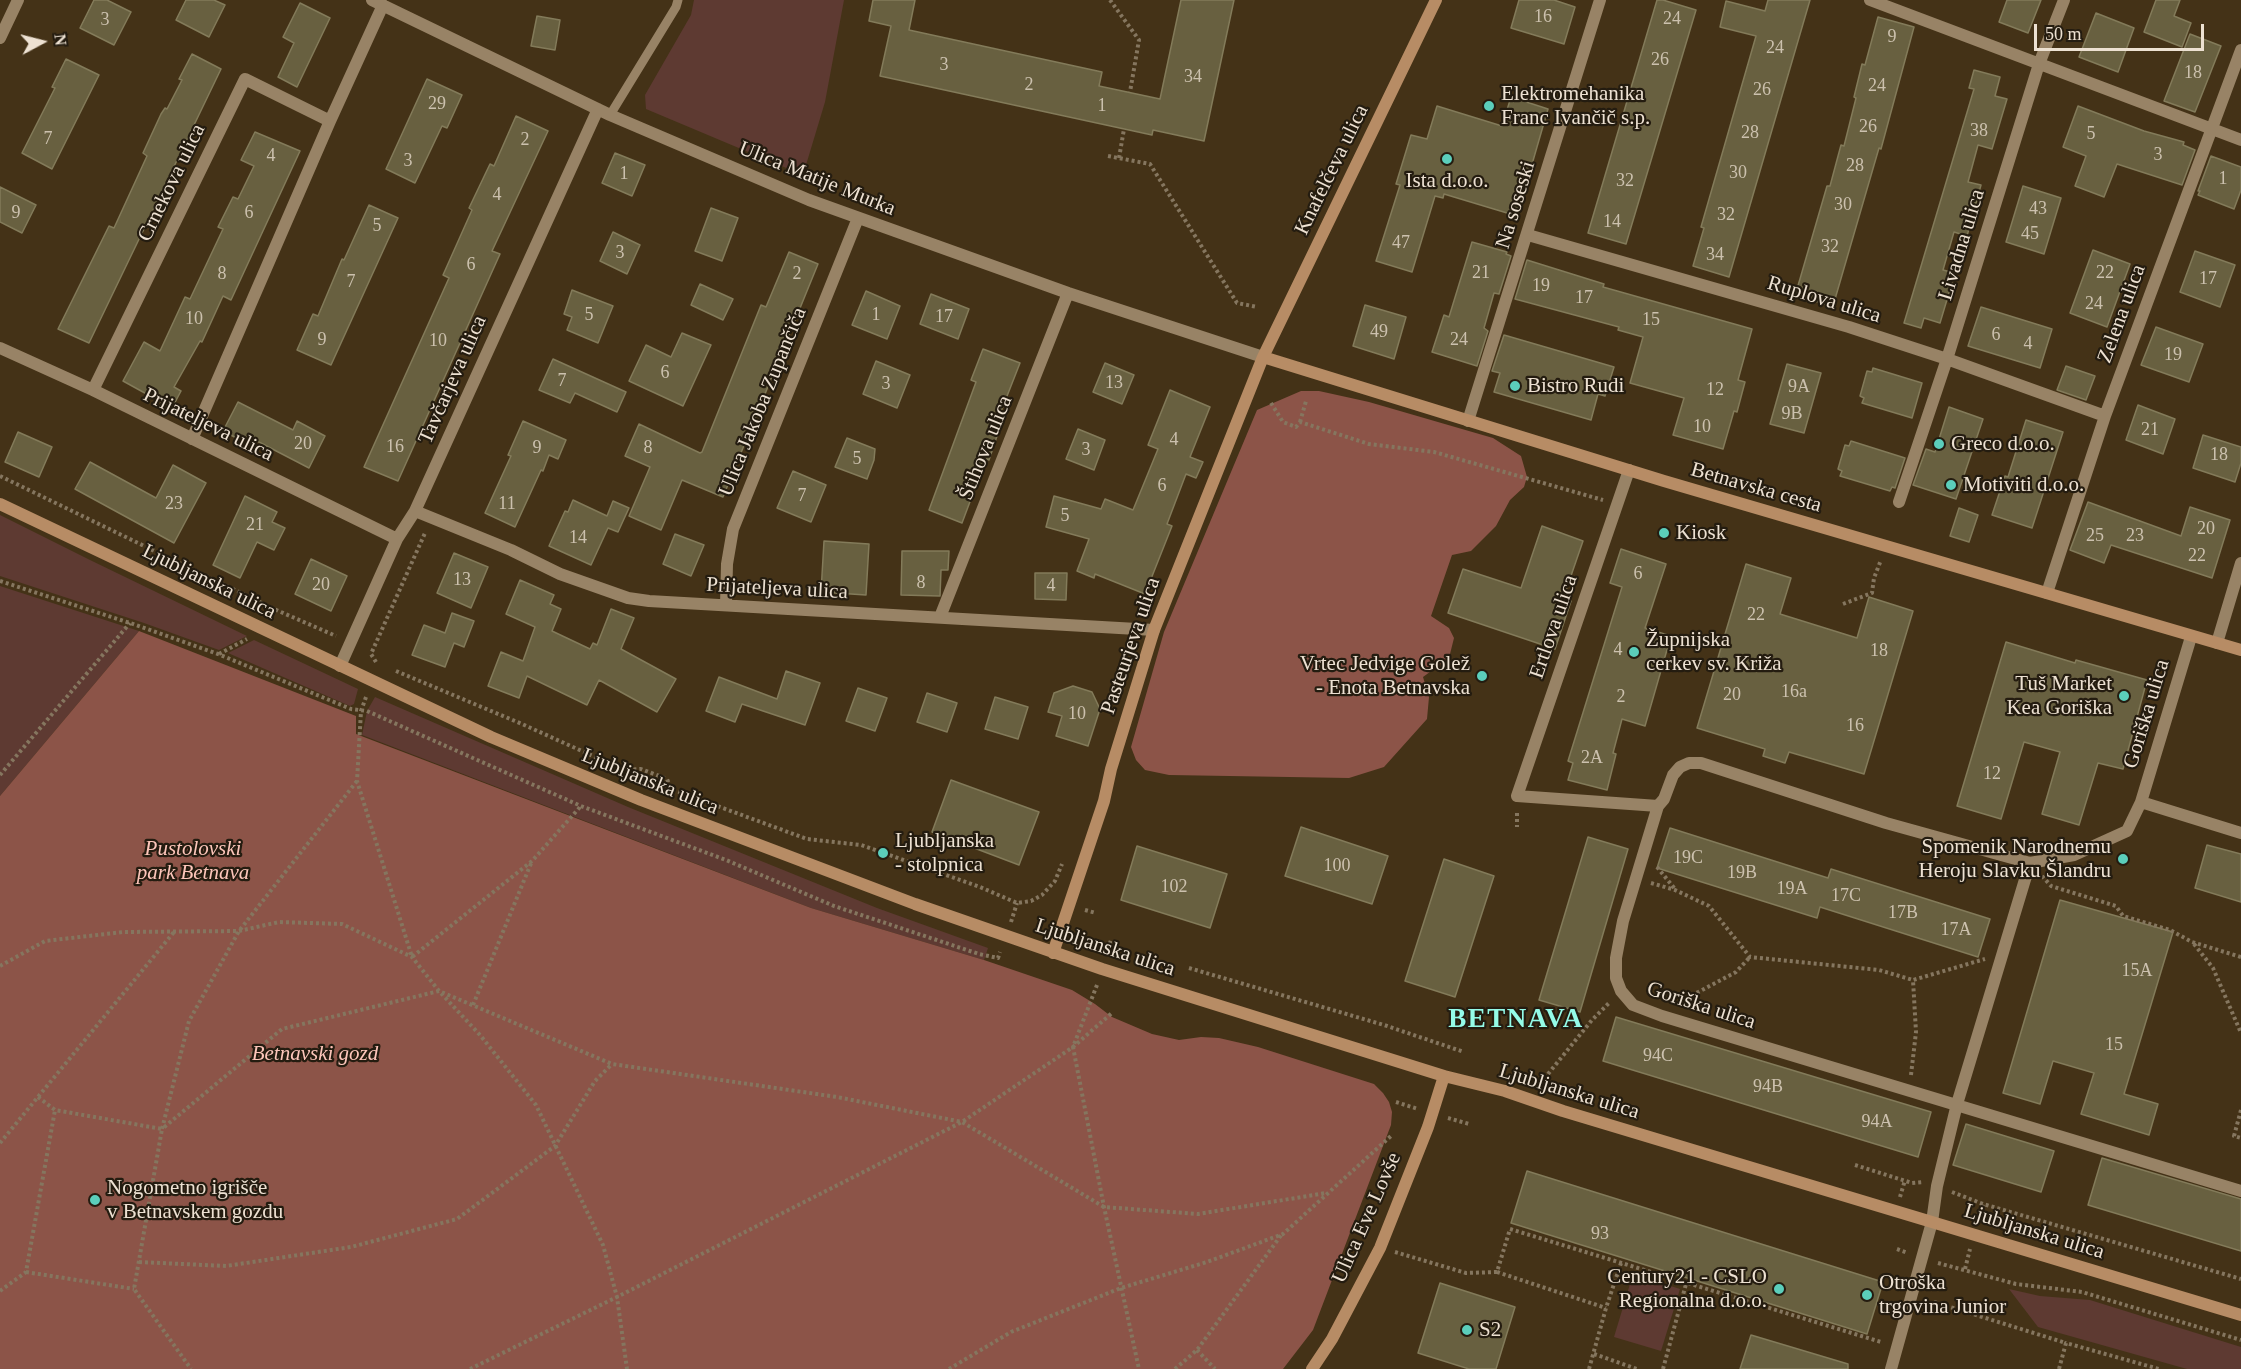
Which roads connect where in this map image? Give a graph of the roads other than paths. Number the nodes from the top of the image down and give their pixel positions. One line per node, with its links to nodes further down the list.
1 (18, 0): 8 (street)
2 (678, 0): 12 (lane)
3 (1436, 0): 20 (street, Knafelčeva ulica)
4 (1600, 0): 17 (street, Na soseski)
5 (1870, 0): 10 (street)
6 (2064, 0): 10 (street, Livadna ulica)
7 (377, 3): 11 (street, Ulica Matije Murka); 13 (street)
8 (0, 38)
9 (2241, 50): 14 (street, Zelena ulica)
10 (2039, 64): 14 (street); 21 (street, Livadna ulica)
11 (598, 109): 12 (street, Ulica Matije Murka); 29 (street, Tavčarjeva ulica)
12 (610, 115): 16 (street, Ulica Matije Murka)
13 (330, 121): 22 (street, Crnekova ulica); 25 (street)
14 (2211, 129): 15 (street); 23 (street, Zelena ulica)
15 (2241, 140)
16 (858, 218): 18 (street, Ulica Matije Murka); 33 (street, Ulica Jakoba Zupančiča)
17 (1528, 235): 21 (street, Ruplova ulica); 24 (street, Na soseski)
18 (1068, 293): 20 (street, Ulica Matije Murka); 34 (street, Štihova ulica)
19 (0, 348): 22 (street, Prijateljeva ulica)
20 (1263, 357): 24 (street, Betnavska cesta); 35 (street, Pasteurjeva ulica)
21 (1947, 359): 23 (street, Ruplova ulica); 27 (street, Livadna ulica)
22 (93, 390): 25 (street, Prijateljeva ulica)
23 (2105, 416): 32 (street, Zelena ulica)
24 (1468, 421): 26 (street, Betnavska cesta)
25 (192, 439): 30 (street, Prijateljeva ulica)
26 (1629, 470): 32 (street, Betnavska cesta); 41 (street, Ertlova ulica)
27 (1899, 502)
28 (0, 504): 39 (street, Ljubljanska ulica)
29 (414, 511): 30 (street, Tavčarjeva ulica); 33 (street, Prijateljeva ulica)
30 (398, 539): 39 (street, Tavčarjeva ulica)
31 (2241, 563): 37 (street)
32 (2047, 593): 36 (street, Betnavska cesta)
33 (726, 605): 34 (street, Prijateljeva ulica)
34 (940, 617): 35 (street, Prijateljeva ulica)
35 (1154, 630): 44 (street, Pasteurjeva ulica)
36 (2191, 637): 37 (street, Betnavska cesta); 40 (street, Goriška ulica)
37 (2217, 643): 38 (street, Betnavska cesta)
38 (2241, 650)
39 (340, 666): 44 (street, Ljubljanska ulica)
40 (2141, 802): 42 (street, Goriška ulica); 43 (street, Goriška ulica)
41 (1658, 806): 43 (street, Goriška ulica); 46 (street, Goriška ulica)
42 (2241, 833)
43 (2030, 864): 46 (street)
44 (1053, 952): 45 (street, Ljubljanska ulica)
45 (1444, 1076): 48 (street, Ljubljanska ulica); 50 (street, Ulica Eve Lovše)
46 (1958, 1104): 47 (street, Goriška ulica); 48 (street)
47 (2241, 1191)
48 (1932, 1222): 49 (street, Ljubljanska ulica); 51 (street)
49 (2241, 1315)
50 (1312, 1369)
51 (1891, 1369)

